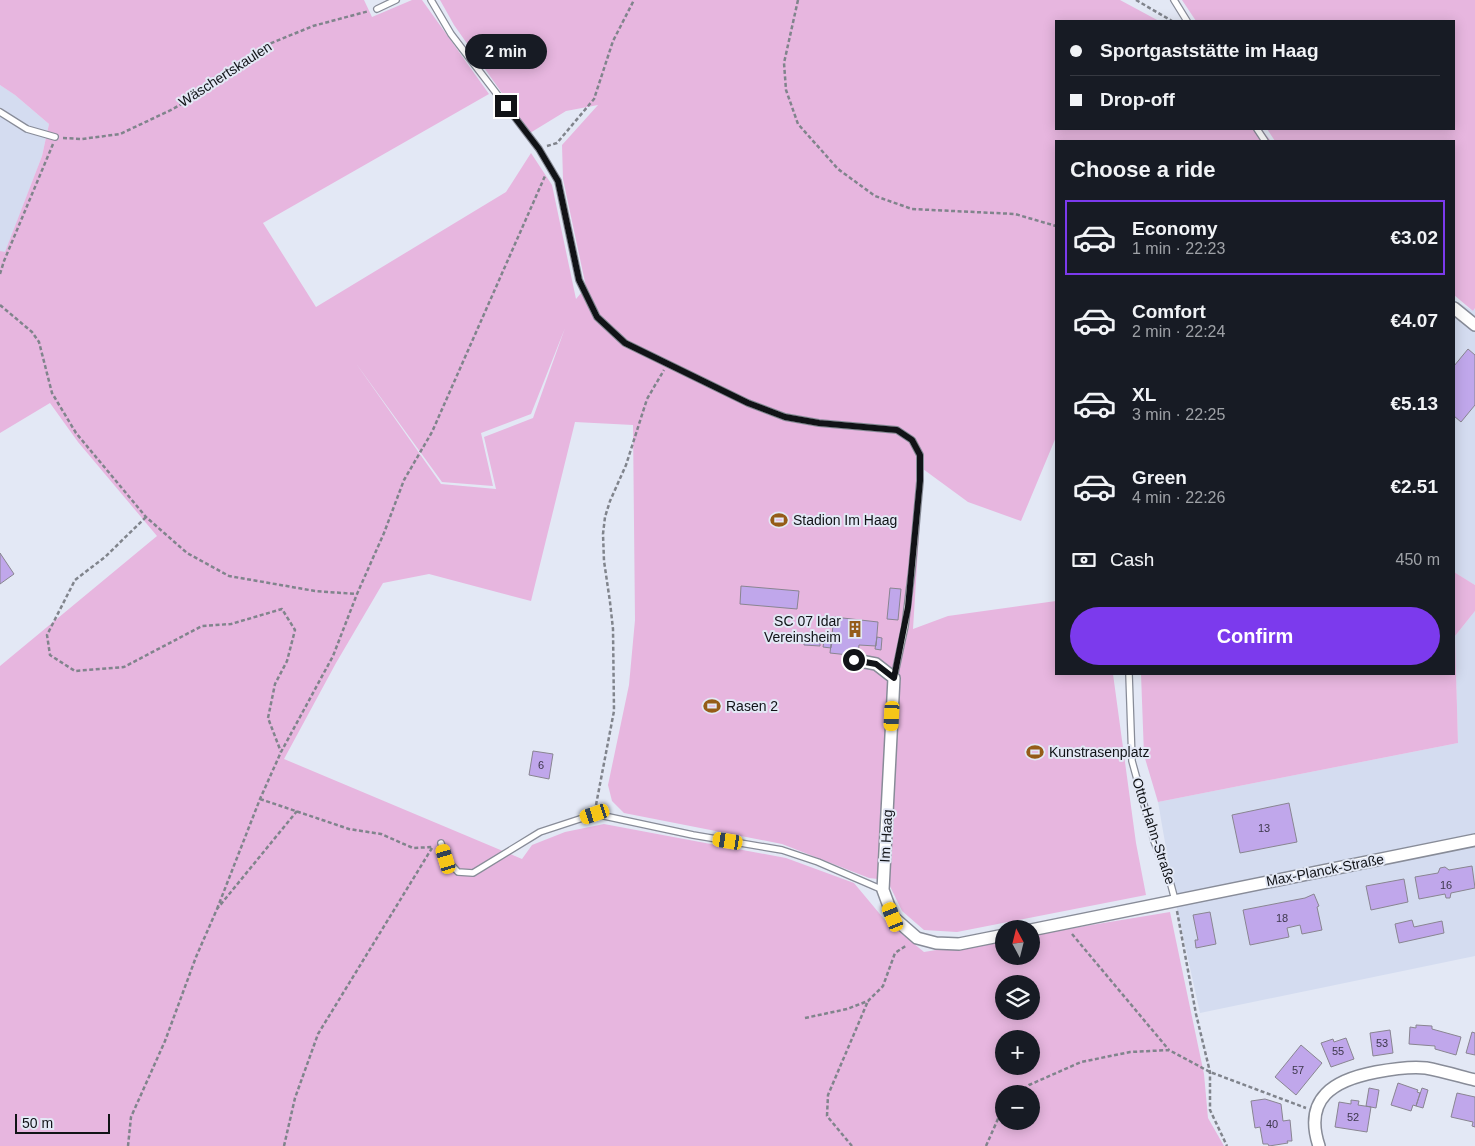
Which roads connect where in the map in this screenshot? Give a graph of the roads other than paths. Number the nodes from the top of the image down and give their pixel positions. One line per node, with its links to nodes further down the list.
1 (396, 0): 4 (lane)
2 (431, 0): 12 (lane)
3 (1174, 0): 5 (lane)
4 (377, 9)
5 (1186, 20)
6 (0, 112): 7 (lane)
7 (55, 137)
8 (1455, 309): 9 (street)
9 (1475, 325)
10 (854, 660): 12 (street)
11 (1129, 675): 16 (lane, Otto-Hahn-Straße)
12 (894, 678): 15 (street, Im Haag)
13 (1475, 840): 16 (street, Max-Planck-Straße)
14 (441, 843): 15 (lane)
15 (883, 890): 18 (street, Im Haag)
16 (1175, 900): 17 (street)
17 (1040, 928)
18 (995, 937)
19 (1475, 1080): 20 (street)
20 (1319, 1146)

